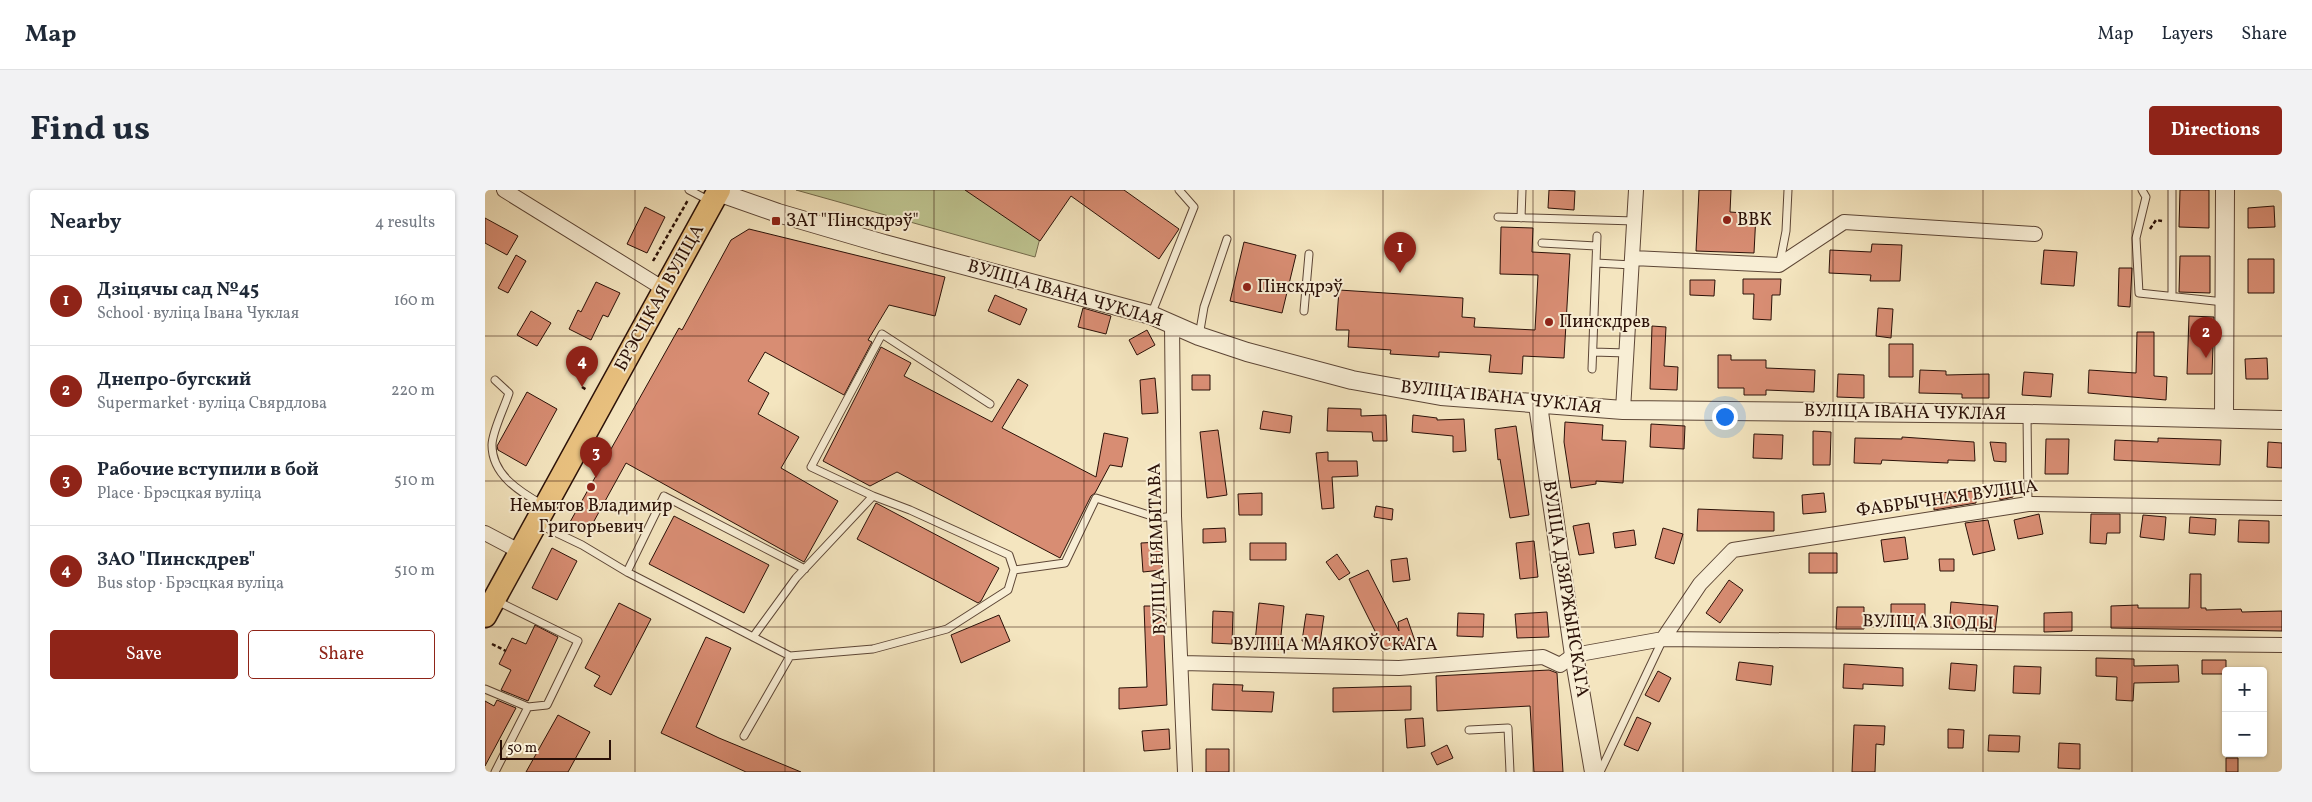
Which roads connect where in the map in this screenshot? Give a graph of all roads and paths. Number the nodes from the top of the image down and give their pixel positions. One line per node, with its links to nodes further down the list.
1 (504, 190): 26 (street)
2 (1179, 190): 30 (lane)
3 (1522, 190): 12 (lane)
4 (1636, 190): 13 (street)
5 (1788, 190): 25 (lane)
6 (2142, 190): 17 (lane)
7 (2172, 190): 14 (lane)
8 (2225, 190): 28 (street)
9 (690, 191): 10 (lane); 22 (path)
10 (717, 195): 26 (main road, БРЭСЦКАЯ ВУЛІЦА); 30 (street, ВУЛІЦА ІВАНА ЧУКЛАЯ)
11 (1498, 217): 12 (lane)
12 (1521, 218): 13 (lane)
13 (1635, 221): 23 (street)
14 (2171, 221): 17 (path); 27 (lane)
15 (2035, 234): 25 (street)
16 (1597, 236): 20 (lane)
17 (2136, 238): 27 (lane)
18 (1227, 240): 32 (lane)
19 (1542, 243): 20 (lane)
20 (1596, 246): 24 (lane)
21 (1309, 254): 29 (lane)
22 (653, 261)
23 (1633, 261): 24 (lane); 25 (street); 34 (street)
24 (1596, 263): 33 (lane)
25 (1779, 265)
26 (664, 289): 46 (main road, БРЭСЦКАЯ ВУЛІЦА)
27 (2173, 296): 28 (lane)
28 (2225, 302): 41 (street)
29 (1304, 311)
30 (1151, 315): 31 (street, ВУЛІЦА ІВАНА ЧУКЛАЯ)
31 (1172, 325): 32 (street, ВУЛІЦА ІВАНА ЧУКЛАЯ); 47 (street, ВУЛІЦА НЯМЫТАВА)
32 (1199, 336): 38 (street, ВУЛІЦА ІВАНА ЧУКЛАЯ)
33 (1593, 352): 34 (lane); 35 (lane)
34 (1628, 352): 39 (street)
35 (1592, 369)
36 (495, 380): 46 (lane)
37 (990, 404): 43 (lane)
38 (1538, 405): 39 (street, ВУЛІЦА ІВАНА ЧУКЛАЯ); 59 (street, ВУЛІЦА ДЗЯРЖЫНСКАГА)
39 (1623, 410): 40 (street, ВУЛІЦА ІВАНА ЧУКЛАЯ)
40 (2027, 414): 41 (street, ВУЛІЦА ІВАНА ЧУКЛАЯ); 44 (lane)
41 (2224, 418): 42 (street, ВУЛІЦА ІВАНА ЧУКЛАЯ)
42 (2282, 420)
43 (873, 496): 50 (lane); 51 (lane)
44 (2028, 504): 45 (street, ФАБРЫЧНАЯ ВУЛІЦА); 55 (street, ФАБРЫЧНАЯ ВУЛІЦА)
45 (2282, 508)
46 (541, 514): 49 (main road, БРЭСЦКАЯ ВУЛІЦА); 52 (lane)
47 (1173, 516): 51 (lane); 61 (street, ВУЛІЦА НЯМЫТАВА)
48 (485, 533): 49 (street)
49 (519, 551): 53 (main road, БРЭСЦКАЯ ВУЛІЦА)
50 (805, 569): 52 (lane); 54 (lane)
51 (1014, 570): 60 (lane)
52 (627, 572): 54 (lane)
53 (490, 608): 63 (lane)
54 (753, 637): 60 (lane)
55 (1663, 639): 57 (street, ВУЛІЦА ЗГОДЫ); 59 (street, ВУЛІЦА ЗГОДЫ); 70 (lane)
56 (492, 644): 58 (path)
57 (2282, 645)
58 (506, 651)
59 (1574, 655): 61 (street, ВУЛІЦА МАЯКОЎСКАГА); 69 (street, ВУЛІЦА ДЗЯРЖЫНСКАГА)
60 (790, 656): 65 (lane)
61 (1181, 663): 67 (street, ВУЛІЦА НЯМЫТАВА)
62 (485, 689): 63 (lane)
63 (528, 707): 66 (lane)
64 (1469, 730): 68 (lane)
65 (745, 736)
66 (495, 772)
67 (1185, 772)
68 (1510, 772)
69 (1594, 772)
70 (1600, 772)

